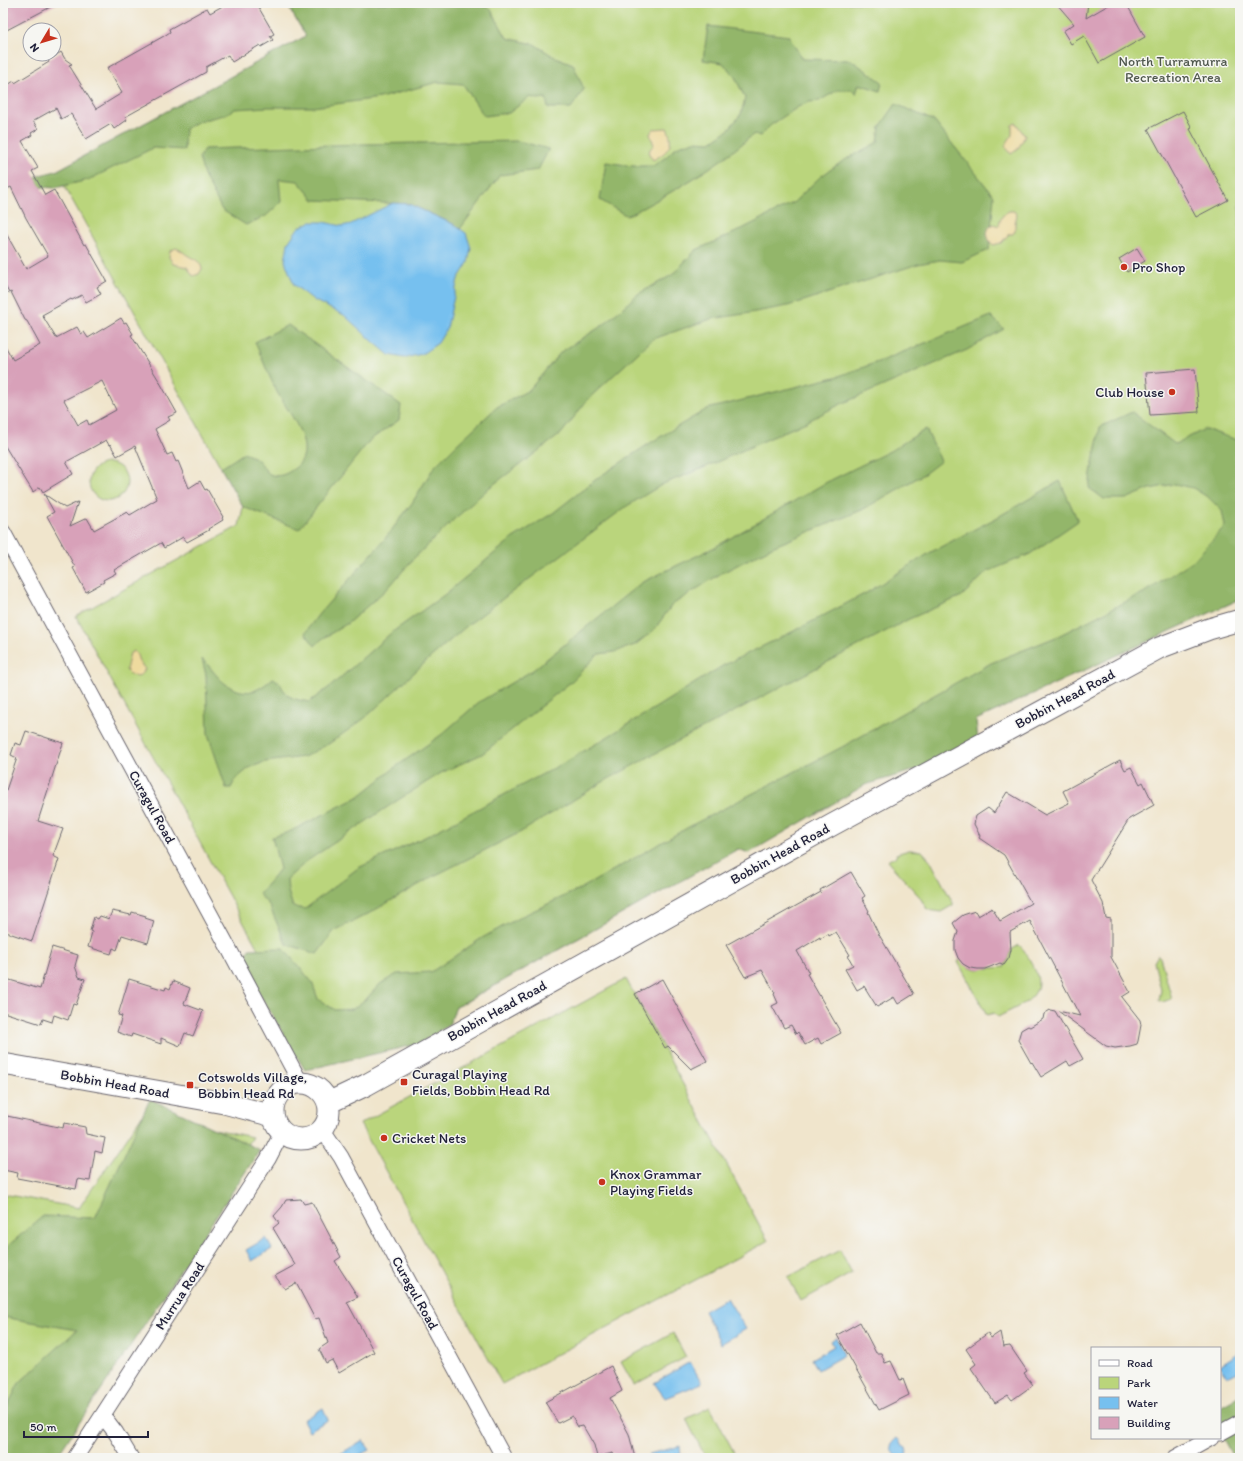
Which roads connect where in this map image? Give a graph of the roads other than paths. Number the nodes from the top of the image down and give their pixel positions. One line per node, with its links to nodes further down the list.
1 (3, 532): 4 (street, Curagul Road)
2 (1240, 620): 5 (main road, Bobbin Head Road)
3 (3, 1064): 6 (main road, Bobbin Head Road)
4 (300, 1082): 5 (main road); 6 (main road)
5 (328, 1103): 7 (main road)
6 (277, 1124): 7 (main road); 8 (street, Murrua Road)
7 (322, 1129): 14 (street, Curagul Road)
8 (103, 1416): 12 (street, Murrua Road); 13 (street)
9 (1240, 1422): 10 (street)
10 (1221, 1432)
11 (1209, 1439): 15 (street)
12 (76, 1458)
13 (131, 1458)
14 (504, 1458)
15 (1174, 1458)

